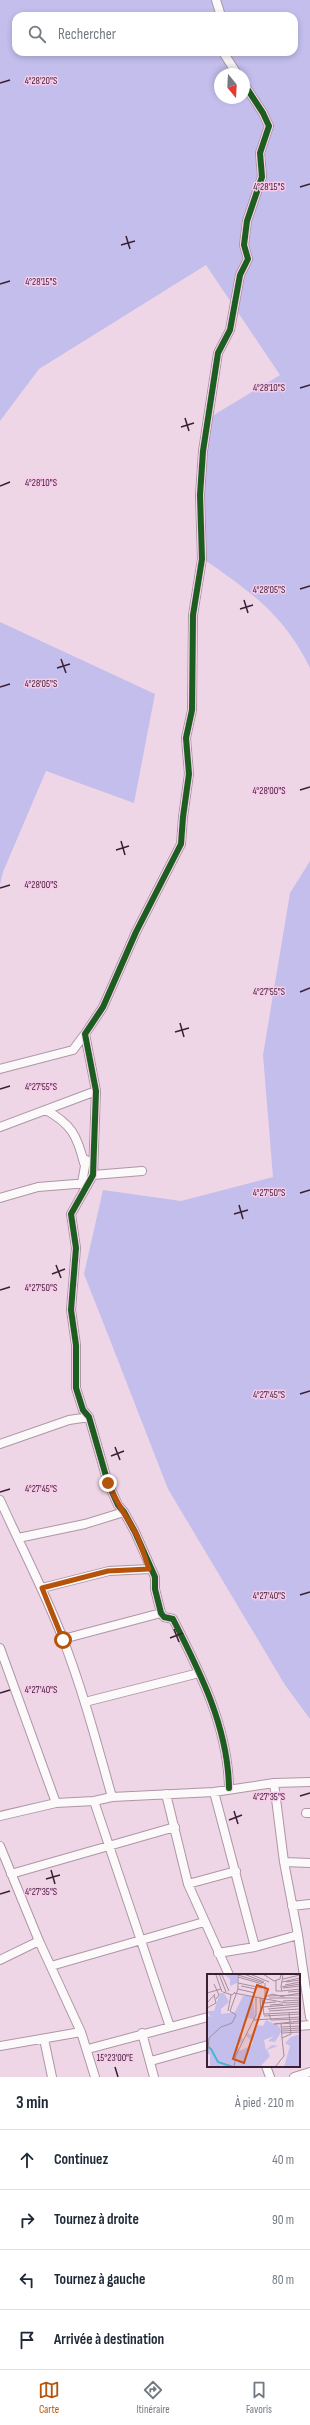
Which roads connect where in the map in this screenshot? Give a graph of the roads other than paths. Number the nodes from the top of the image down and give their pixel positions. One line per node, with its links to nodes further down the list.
1 (216, 0): 2 (street)
2 (220, 12)
3 (226, 56): 4 (street)
4 (233, 68)
5 (250, 93): 6 (street)
6 (86, 1034): 7 (street); 8 (street)
7 (0, 1069)
8 (96, 1091): 9 (street); 11 (street)
9 (46, 1110): 10 (street); 12 (street)
10 (0, 1127)
11 (94, 1149): 12 (street); 14 (street)
12 (84, 1163): 15 (street)
13 (142, 1171): 14 (street)
14 (93, 1175): 15 (street)
15 (85, 1183): 16 (street); 17 (street)
16 (0, 1198)
17 (88, 1417): 18 (street); 20 (street)
18 (0, 1444)
19 (1, 1506): 21 (street)
20 (124, 1512): 21 (street); 22 (street)
21 (18, 1538): 23 (street)
22 (149, 1569): 23 (street); 24 (street)
23 (42, 1588): 25 (street)
24 (161, 1613): 25 (street); 29 (street)
25 (63, 1640): 30 (street)
26 (0, 1648): 27 (street)
27 (9, 1669): 28 (street); 38 (street)
28 (0, 1672)
29 (199, 1673): 30 (street); 33 (street)
30 (85, 1702): 36 (street)
31 (310, 1782): 32 (street)
32 (274, 1783): 33 (street); 43 (street)
33 (229, 1788): 34 (street)
34 (214, 1792): 35 (street); 46 (street)
35 (166, 1794): 36 (street); 40 (street)
36 (112, 1797): 37 (street)
37 (94, 1801): 38 (street); 42 (street)
38 (56, 1803): 39 (street)
39 (0, 1816)
40 (175, 1827): 42 (street); 48 (street)
41 (0, 1846): 45 (street)
42 (108, 1847): 47 (street); 53 (street)
43 (284, 1862): 44 (street); 50 (street)
44 (310, 1863)
45 (3, 1865): 47 (street)
46 (236, 1871): 48 (street); 55 (street)
47 (11, 1874): 54 (street)
48 (188, 1884): 51 (street)
49 (310, 1904): 50 (street)
50 (292, 1906): 52 (street)
51 (204, 1922): 53 (street); 56 (street)
52 (298, 1935): 55 (street); 60 (street)
53 (142, 1939): 58 (street); 66 (street)
54 (39, 1941): 57 (street); 58 (street)
55 (255, 1947): 56 (street)
56 (218, 1953): 59 (street)
57 (0, 1960)
58 (51, 1966): 67 (street)
59 (228, 1974)
60 (308, 1976): 61 (street)
61 (303, 1996): 63 (street)
62 (207, 2017): 66 (street)
63 (310, 2017)
64 (310, 2025): 65 (street)
65 (300, 2026)
66 (170, 2027): 68 (street)
67 (81, 2032): 69 (street); 72 (street)
68 (142, 2033): 72 (street); 73 (street)
69 (44, 2040): 71 (street); 76 (street)
70 (207, 2045): 73 (street)
71 (0, 2046)
72 (88, 2049): 77 (street)
73 (151, 2061): 78 (street)
74 (266, 2067): 79 (street)
75 (310, 2072): 80 (street)
76 (52, 2077)
77 (95, 2077)
78 (154, 2077)
79 (270, 2077)
80 (294, 2077)

